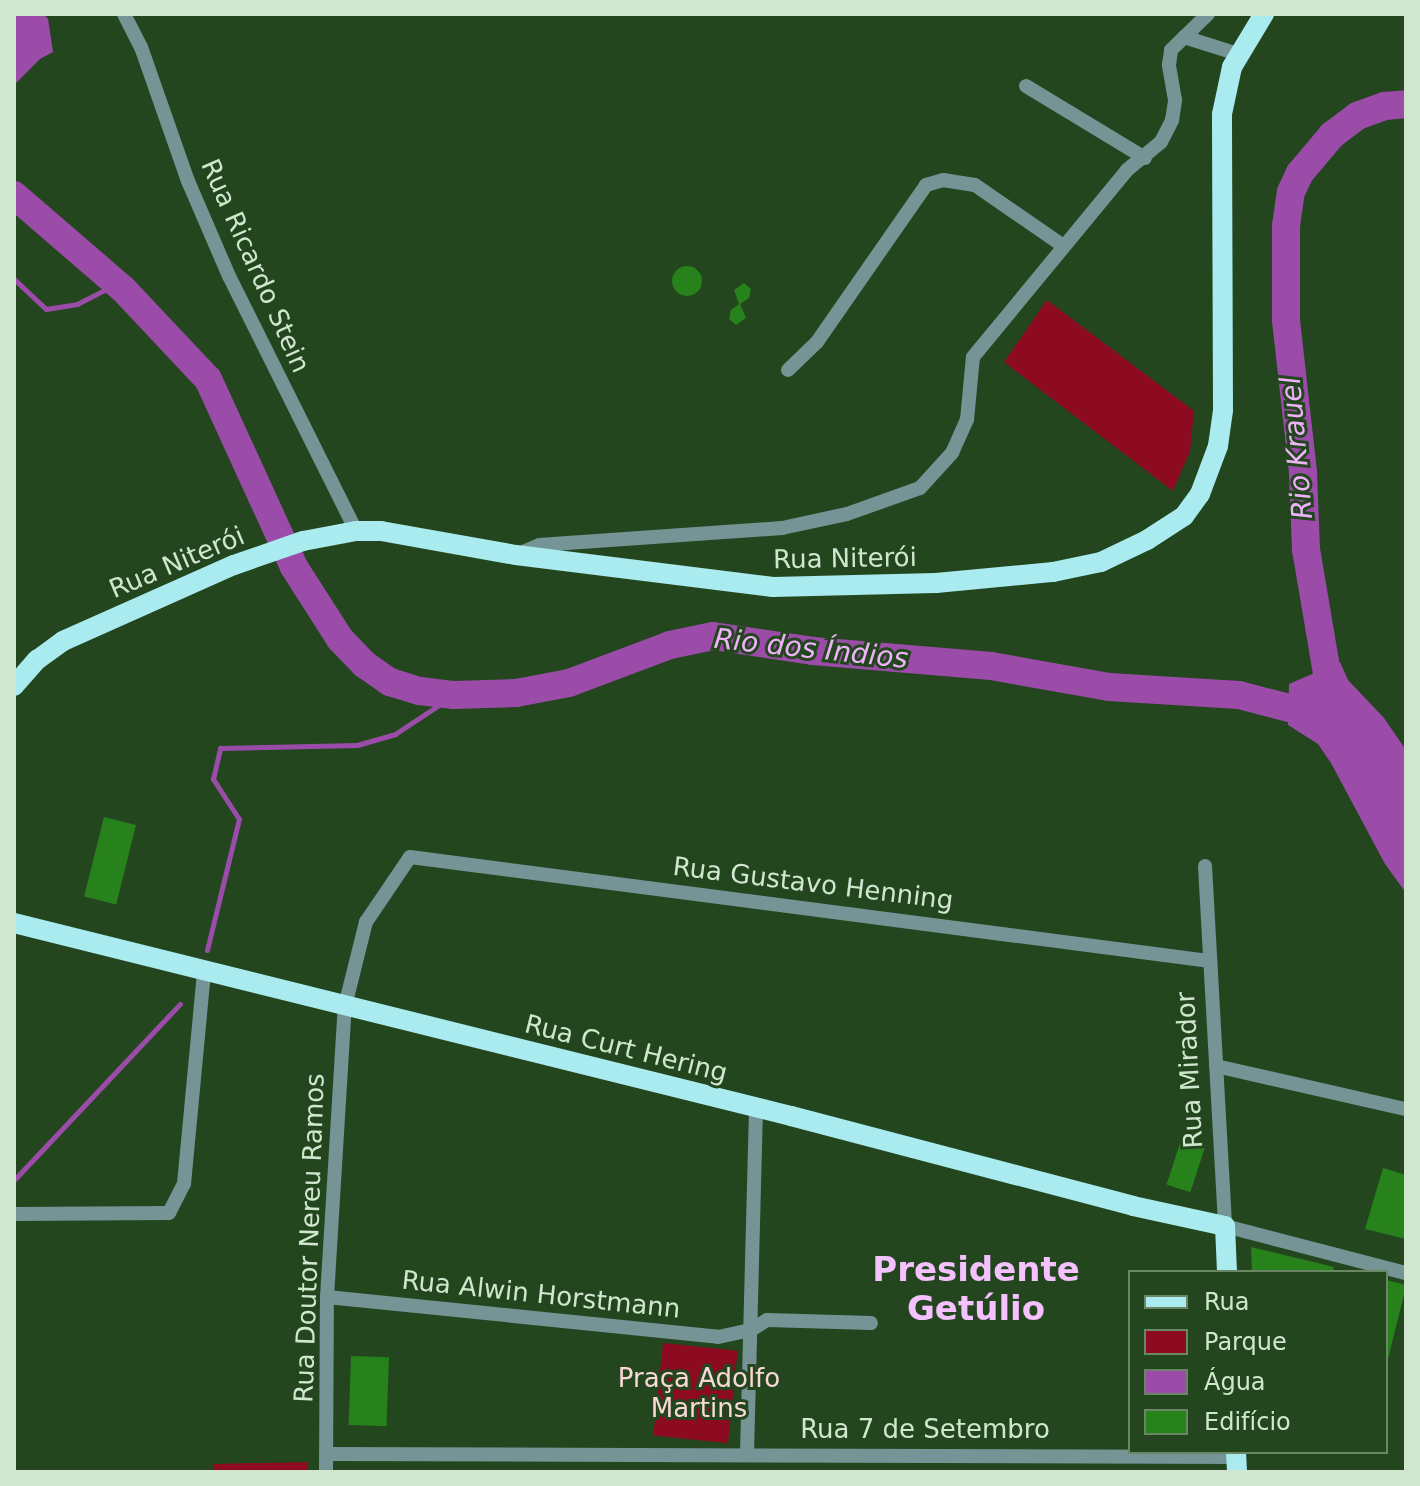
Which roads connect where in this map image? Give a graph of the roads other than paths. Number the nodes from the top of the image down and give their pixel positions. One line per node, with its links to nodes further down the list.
1 (124, 14): 10 (street, Rua Ricardo Stein)
2 (1208, 14): 4 (street)
3 (1264, 14): 5 (main road, Rua Niterói)
4 (1184, 37): 5 (street); 7 (street)
5 (1238, 54): 11 (main road, Rua Niterói)
6 (1026, 86): 7 (street)
7 (1145, 158): 8 (street)
8 (1062, 245): 9 (street); 11 (street)
9 (788, 370)
10 (356, 531): 11 (main road, Rua Niterói); 12 (main road, Rua Niterói)
11 (516, 555)
12 (16, 681)
13 (410, 857): 16 (street, Rua Gustavo Henning); 18 (street, Rua Doutor Nereu Ramos)
14 (1205, 866): 16 (street, Rua Mirador)
15 (14, 923): 17 (main road, Rua Curt Hering)
16 (1210, 961): 19 (street, Rua Mirador)
17 (204, 971): 18 (main road, Rua Curt Hering); 22 (street)
18 (345, 1006): 20 (main road, Rua Curt Hering); 26 (street, Rua Doutor Nereu Ramos)
19 (1216, 1066): 21 (street); 23 (street, Rua Mirador)
20 (756, 1109): 23 (main road, Rua Curt Hering); 28 (street)
21 (1406, 1109)
22 (14, 1214)
23 (1225, 1226): 24 (main road, Rua Mirador); 25 (street)
24 (1227, 1270)
25 (1406, 1273)
26 (327, 1297): 28 (street, Rua Alwin Horstmann); 30 (street, Rua Doutor Nereu Ramos)
27 (871, 1323): 28 (street, Rua Alwin Horstmann)
28 (751, 1330): 29 (street)
29 (747, 1453): 30 (street, Rua 7 de Setembro); 31 (street, Rua 7 de Setembro)
30 (326, 1454): 32 (street, Rua Doutor Nereu Ramos)
31 (1236, 1460)
32 (326, 1472)

